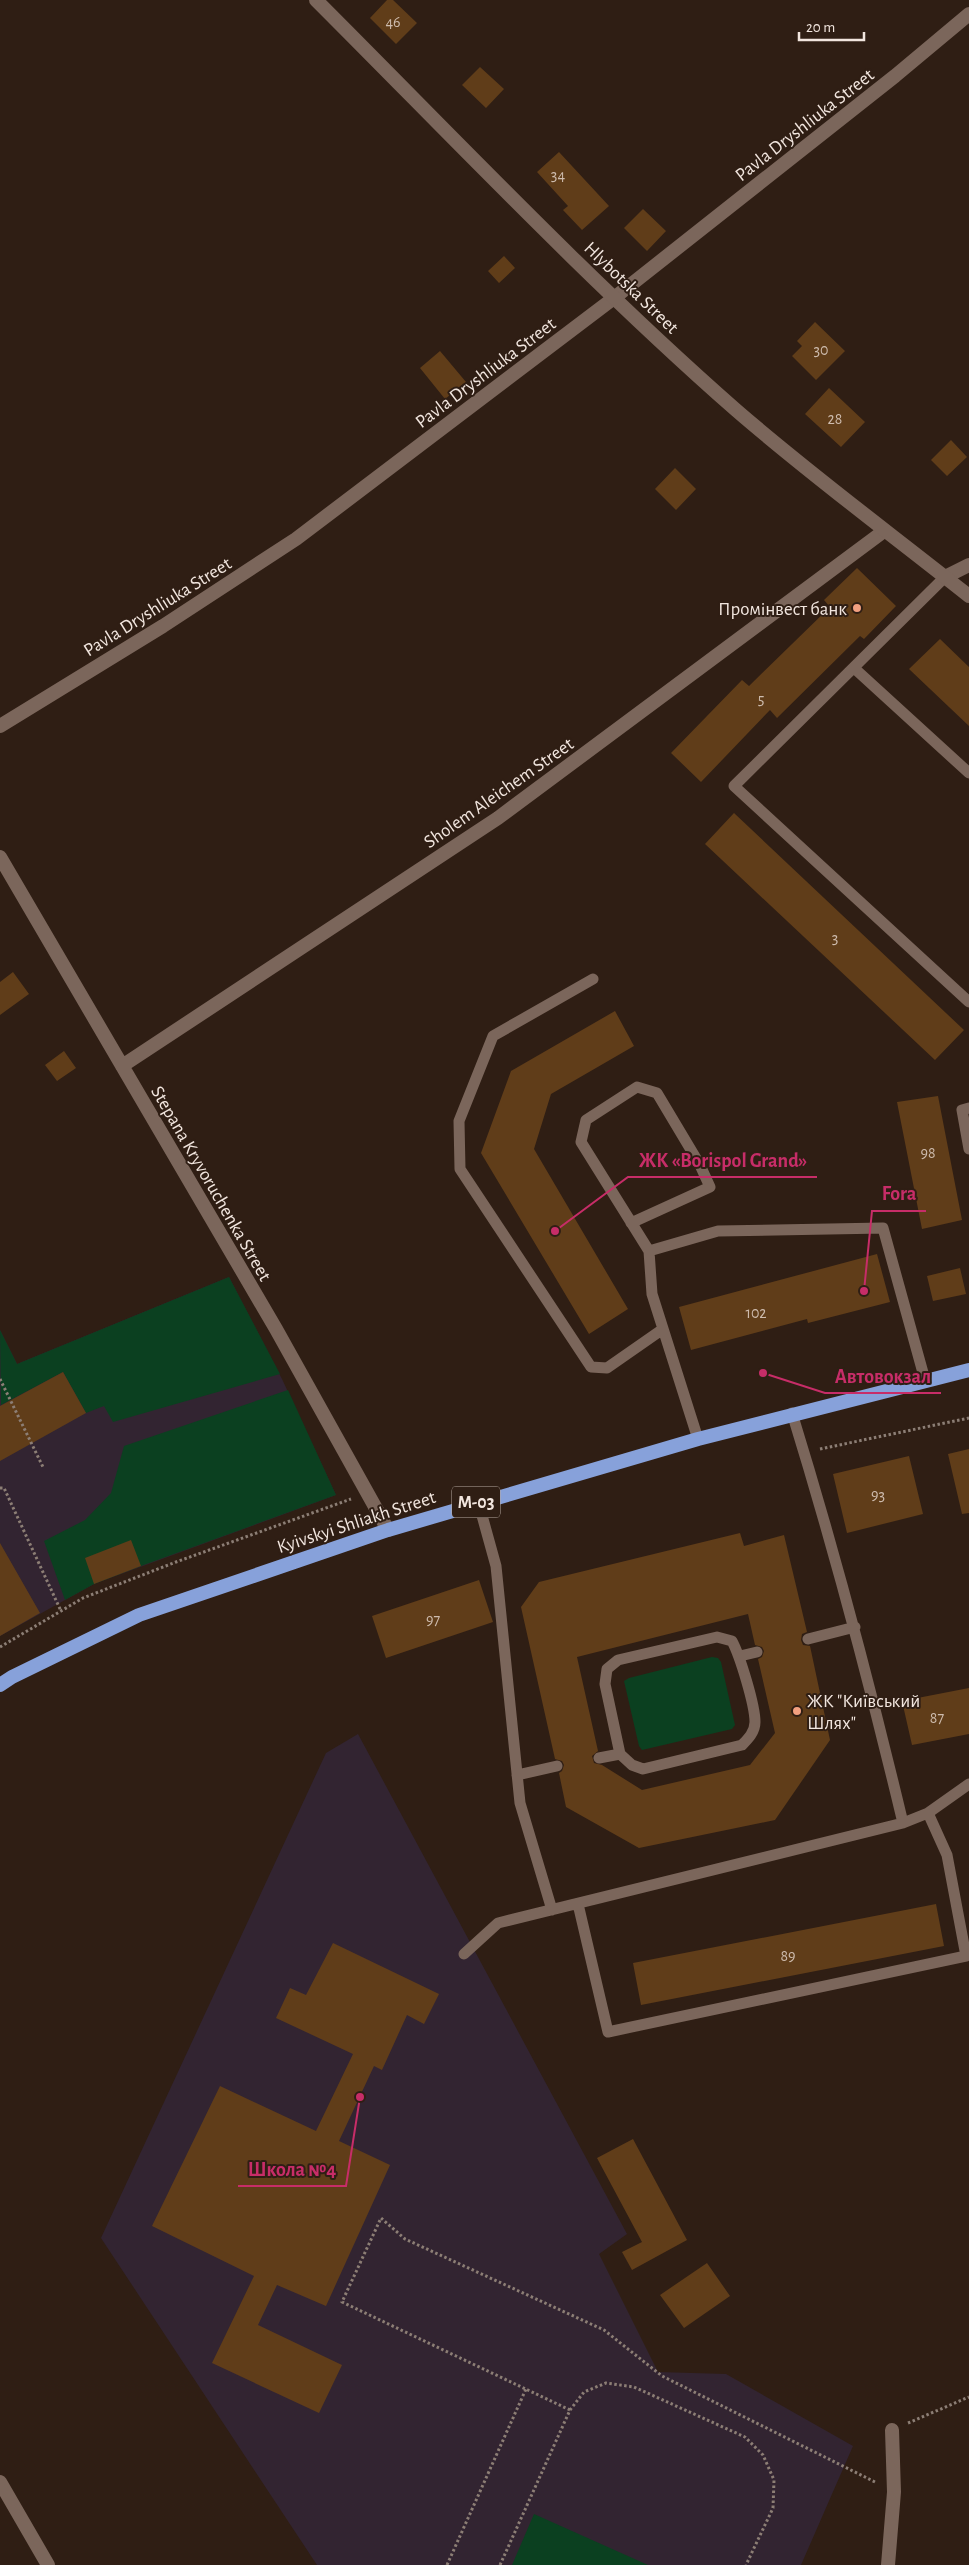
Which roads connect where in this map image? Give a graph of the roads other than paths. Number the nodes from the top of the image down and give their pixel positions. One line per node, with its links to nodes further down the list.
1 (316, 0): 3 (street, Hlybotska Street)
2 (969, 14): 3 (street, Pavla Dryshliuka Street)
3 (614, 298): 4 (street, Hlybotska Street); 9 (street, Pavla Dryshliuka Street)
4 (884, 531): 6 (street, Hlybotska Street); 14 (street, Sholem Aleichem Street)
5 (969, 565): 6 (street)
6 (945, 577): 7 (street, Hlybotska Street); 8 (lane)
7 (969, 596)
8 (854, 668): 10 (lane); 13 (lane)
9 (0, 726)
10 (969, 773)
11 (0, 857): 14 (street, Stepana Kryvoruchenka Street)
12 (593, 979): 19 (lane)
13 (969, 1002)
14 (122, 1066): 25 (street, Stepana Kryvoruchenka Street)
15 (969, 1108): 16 (lane)
16 (969, 1149)
17 (631, 1223): 17 (lane); 18 (lane)
18 (649, 1251): 19 (lane); 21 (lane)
19 (663, 1329): 23 (lane)
20 (969, 1370): 21 (highway, Kyivskyi Shliakh Street / М-03)
21 (925, 1380): 22 (highway, Kyivskyi Shliakh Street / М-03)
22 (792, 1413): 23 (highway, Kyivskyi Shliakh Street / М-03); 26 (lane)
23 (698, 1438): 24 (highway, Kyivskyi Shliakh Street / М-03)
24 (478, 1501): 25 (highway, Kyivskyi Shliakh Street / М-03); 34 (lane)
25 (388, 1530): 30 (highway, Kyivskyi Shliakh Street / М-03)
26 (855, 1627): 27 (lane); 37 (lane)
27 (808, 1639)
28 (756, 1652): 29 (lane)
29 (740, 1656): 31 (lane); 31 (lane)
30 (0, 1685)
31 (620, 1754): 32 (lane)
32 (600, 1758)
33 (557, 1766): 34 (lane)
34 (517, 1775): 39 (lane)
35 (969, 1784): 36 (lane)
36 (928, 1813): 37 (lane); 38 (lane)
37 (903, 1823): 38 (lane)
38 (578, 1904): 39 (lane)
39 (552, 1910): 40 (lane)
40 (464, 1954)
41 (892, 2430): 44 (street)
42 (0, 2482): 43 (street)
43 (48, 2565)
44 (888, 2565)

